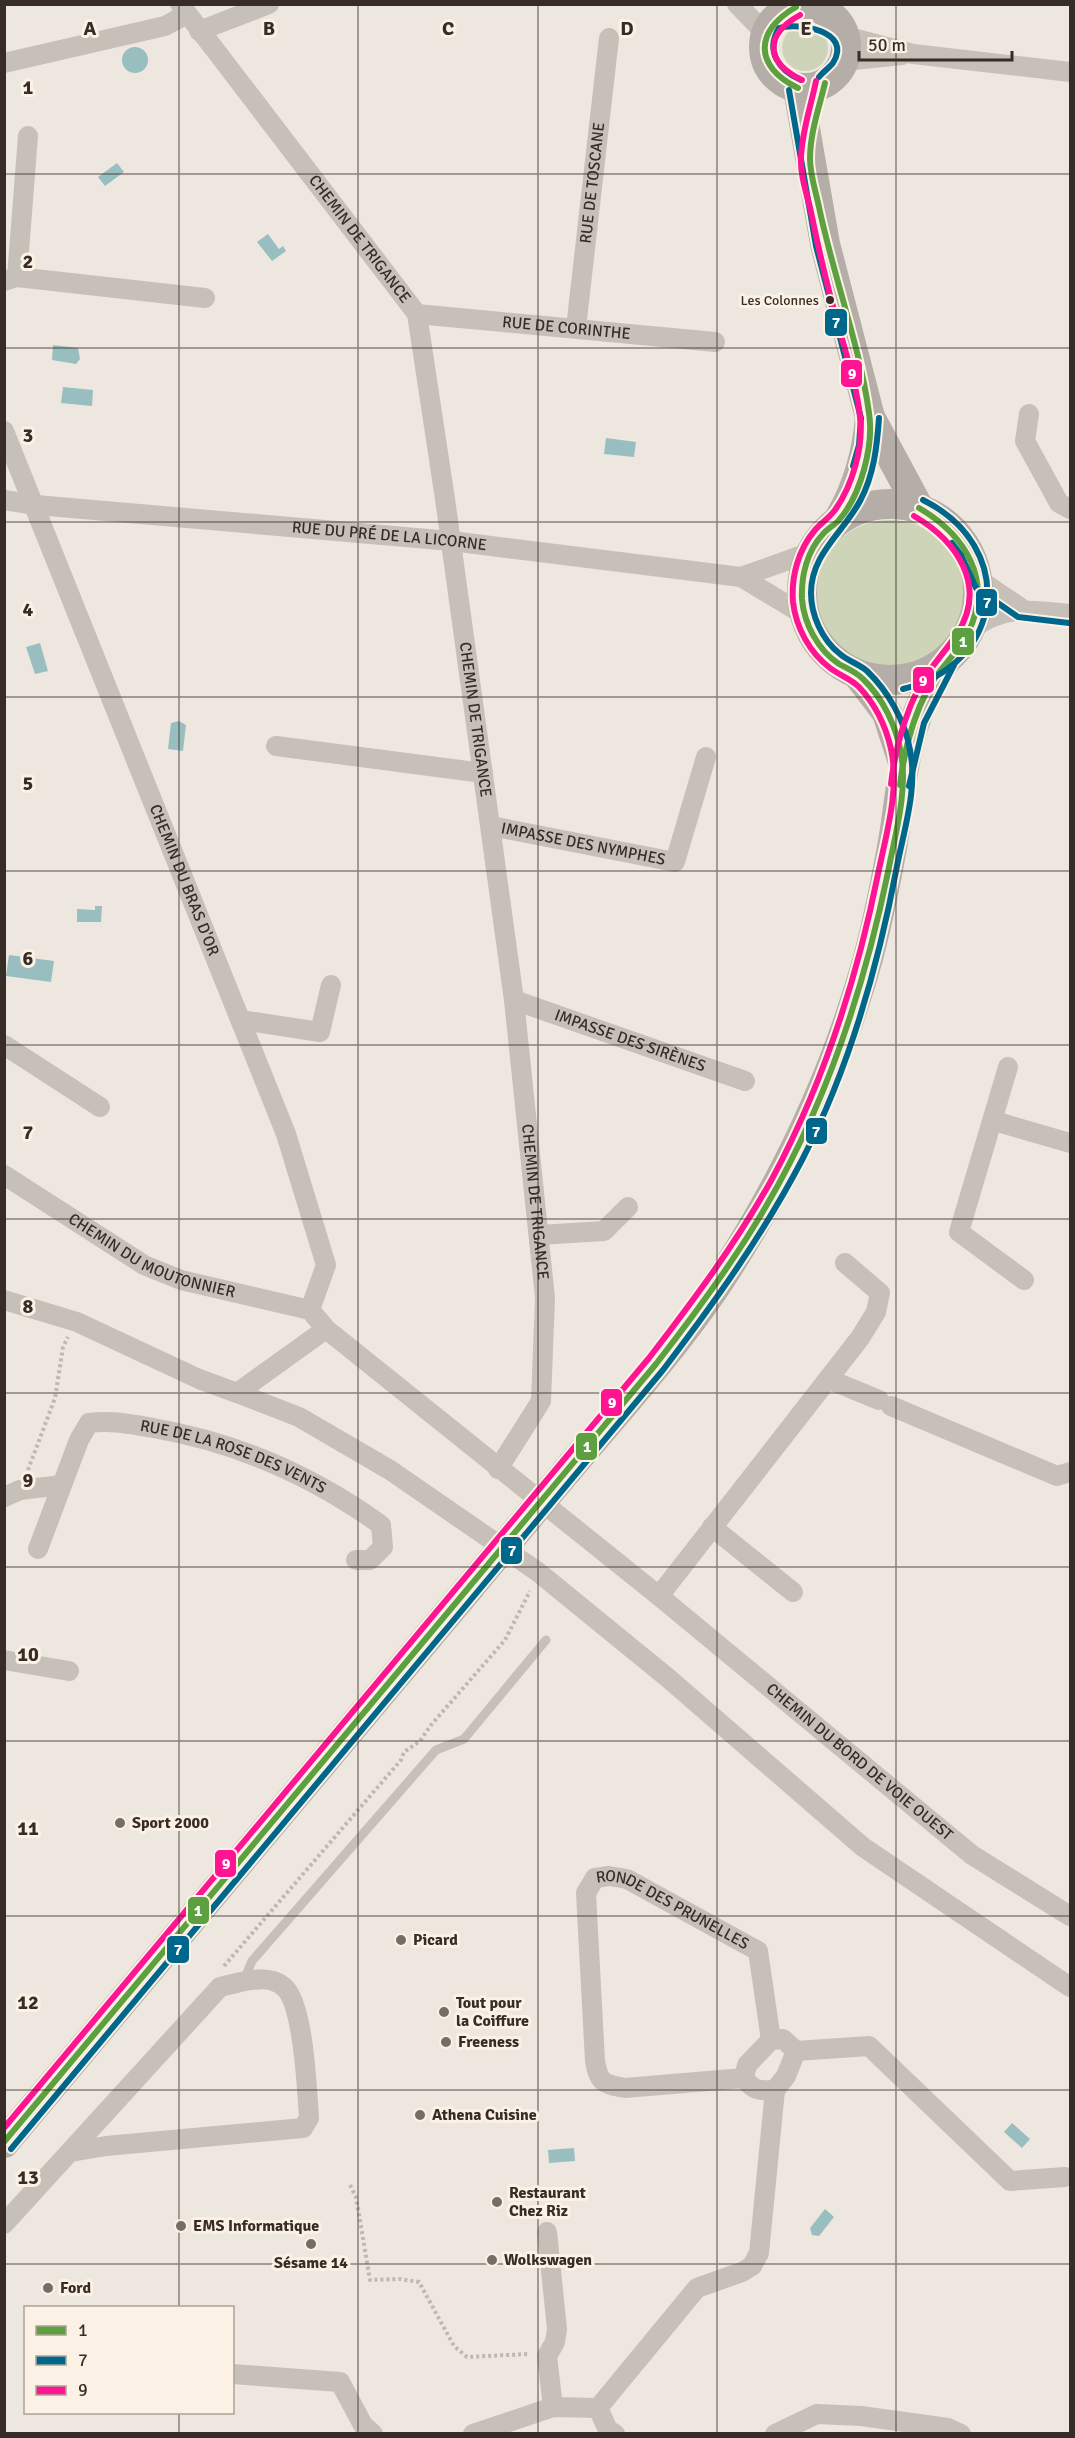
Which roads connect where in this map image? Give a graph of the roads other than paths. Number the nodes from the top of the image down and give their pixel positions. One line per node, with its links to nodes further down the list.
1 (269, 4): 5 (street)
2 (737, 4): 6 (street)
3 (796, 6): 6 (main road); 8 (main road)
4 (184, 9): 5 (street, CHEMIN DE TRIGANCE); 9 (street)
5 (199, 31): 14 (street, CHEMIN DE TRIGANCE)
6 (766, 34): 8 (main road)
7 (609, 38): 15 (street, RUE DE TOSCANE)
8 (829, 48): 10 (street); 18 (main road)
9 (4, 63)
10 (1071, 72)
11 (28, 136): 12 (street)
12 (11, 279): 13 (street)
13 (205, 298)
14 (417, 314): 15 (street, RUE DE CORINTHE); 25 (street, CHEMIN DE TRIGANCE)
15 (576, 328): 16 (street, RUE DE CORINTHE)
16 (715, 342)
17 (1029, 414): 23 (street)
18 (870, 417): 22 (main road); 24 (main road)
19 (4, 431): 21 (street, CHEMIN DU BRAS D'OR)
20 (4, 500): 21 (street, RUE DU PRÉ DE LA LICORNE)
21 (36, 505): 25 (street, RUE DU PRÉ DE LA LICORNE); 42 (street, CHEMIN DU BRAS D'OR)
22 (919, 508): 24 (main road); 27 (main road)
23 (1071, 509)
24 (839, 519): 26 (main road)
25 (451, 541): 28 (street, RUE DU PRÉ DE LA LICORNE); 38 (street, CHEMIN DE TRIGANCE)
26 (811, 552): 28 (street); 31 (main road)
27 (976, 572): 29 (street); 32 (main road)
28 (741, 577): 31 (street)
29 (1021, 609): 30 (street); 32 (street)
30 (1071, 614)
31 (804, 615): 34 (main road)
32 (969, 632): 33 (main road)
33 (946, 660): 34 (main road); 37 (main road)
34 (858, 675): 37 (main road)
35 (276, 746): 38 (street)
36 (706, 757): 39 (street, IMPASSE DES NYMPHES)
37 (903, 762): 78 (main road, bridge)
38 (483, 773): 39 (street, CHEMIN DE TRIGANCE)
39 (491, 826): 41 (street, CHEMIN DE TRIGANCE)
40 (331, 985): 42 (street)
41 (514, 1000): 45 (street, IMPASSE DES SIRÈNES); 51 (street, CHEMIN DE TRIGANCE)
42 (241, 1020): 55 (street, CHEMIN DU BRAS D'OR)
43 (4, 1045): 46 (street)
44 (1008, 1067): 47 (street)
45 (745, 1081)
46 (100, 1107)
47 (993, 1121): 48 (street); 53 (street)
48 (1071, 1143)
49 (4, 1175): 55 (street, CHEMIN DU MOUTONNIER)
50 (628, 1207): 51 (street)
51 (539, 1235): 59 (street, CHEMIN DE TRIGANCE)
52 (845, 1263): 57 (street)
53 (1024, 1280)
54 (4, 1300): 58 (street)
55 (309, 1310): 56 (street)
56 (326, 1329): 58 (street); 59 (street, CHEMIN DU BORD DE VOIE OUEST)
57 (828, 1379): 60 (street); 63 (street)
58 (237, 1393): 73 (street)
59 (498, 1469): 67 (street, CHEMIN DU BORD DE VOIE OUEST)
60 (1071, 1472)
61 (62, 1485): 62 (street); 64 (street, RUE DE LA ROSE DES VENTS); 65 (street, RUE DE LA ROSE DES VENTS)
62 (12, 1494)
63 (712, 1527): 66 (street); 67 (street)
64 (38, 1549)
65 (356, 1560)
66 (793, 1592)
67 (659, 1596): 71 (street, CHEMIN DU BORD DE VOIE OUEST)
68 (546, 1640): 72 (lane)
69 (4, 1660): 70 (street)
70 (69, 1671)
71 (1071, 1916)
72 (243, 1982): 79 (street); 79 (street)
73 (1071, 1987)
74 (771, 2040): 75 (street); 76 (street); 76 (street, RONDE DES PRUNELLES)
75 (796, 2051): 77 (street); 80 (street)
76 (744, 2079): 77 (street)
77 (775, 2090): 85 (street)
78 (4, 2143)
79 (71, 2152): 81 (street)
80 (1065, 2177)
81 (4, 2224)
82 (547, 2232): 84 (street)
83 (234, 2373): 86 (street)
84 (553, 2407): 85 (street); 87 (street)
85 (598, 2408): 88 (street)
86 (373, 2433)
87 (473, 2433)
88 (615, 2433)
89 (775, 2433): 90 (street)
90 (961, 2433)

